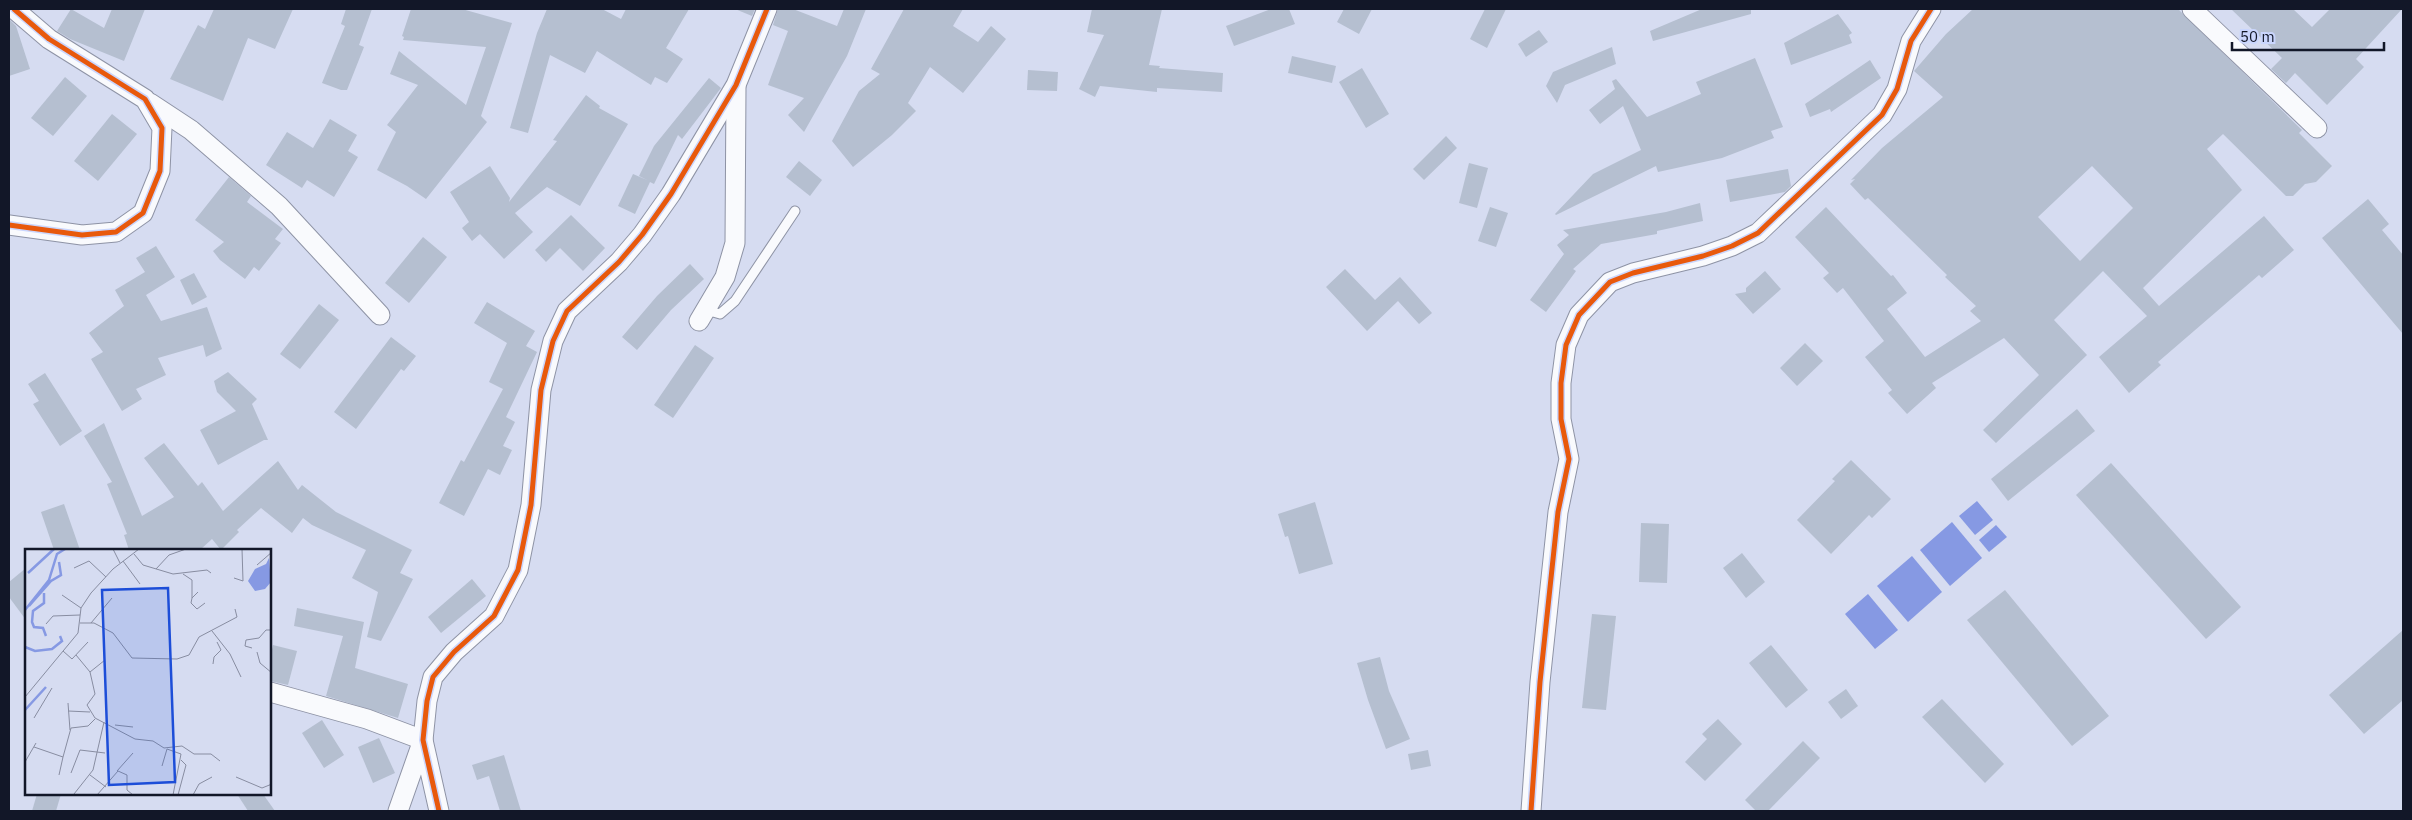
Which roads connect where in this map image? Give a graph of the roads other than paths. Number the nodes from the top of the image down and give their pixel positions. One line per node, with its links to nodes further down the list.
1 (14, 9): 6 (street)
2 (767, 9): 5 (street)
3 (1931, 9): 16 (street)
4 (2192, 9): 7 (street)
5 (736, 85): 11 (street); 13 (street)
6 (145, 99): 9 (street); 10 (street)
7 (2317, 128)
8 (795, 211): 11 (lane)
9 (9, 226)
10 (380, 315)
11 (703, 315)
12 (271, 692): 13 (street)
13 (423, 740): 14 (street); 15 (street)
14 (398, 811)
15 (439, 811)
16 (1532, 811)

